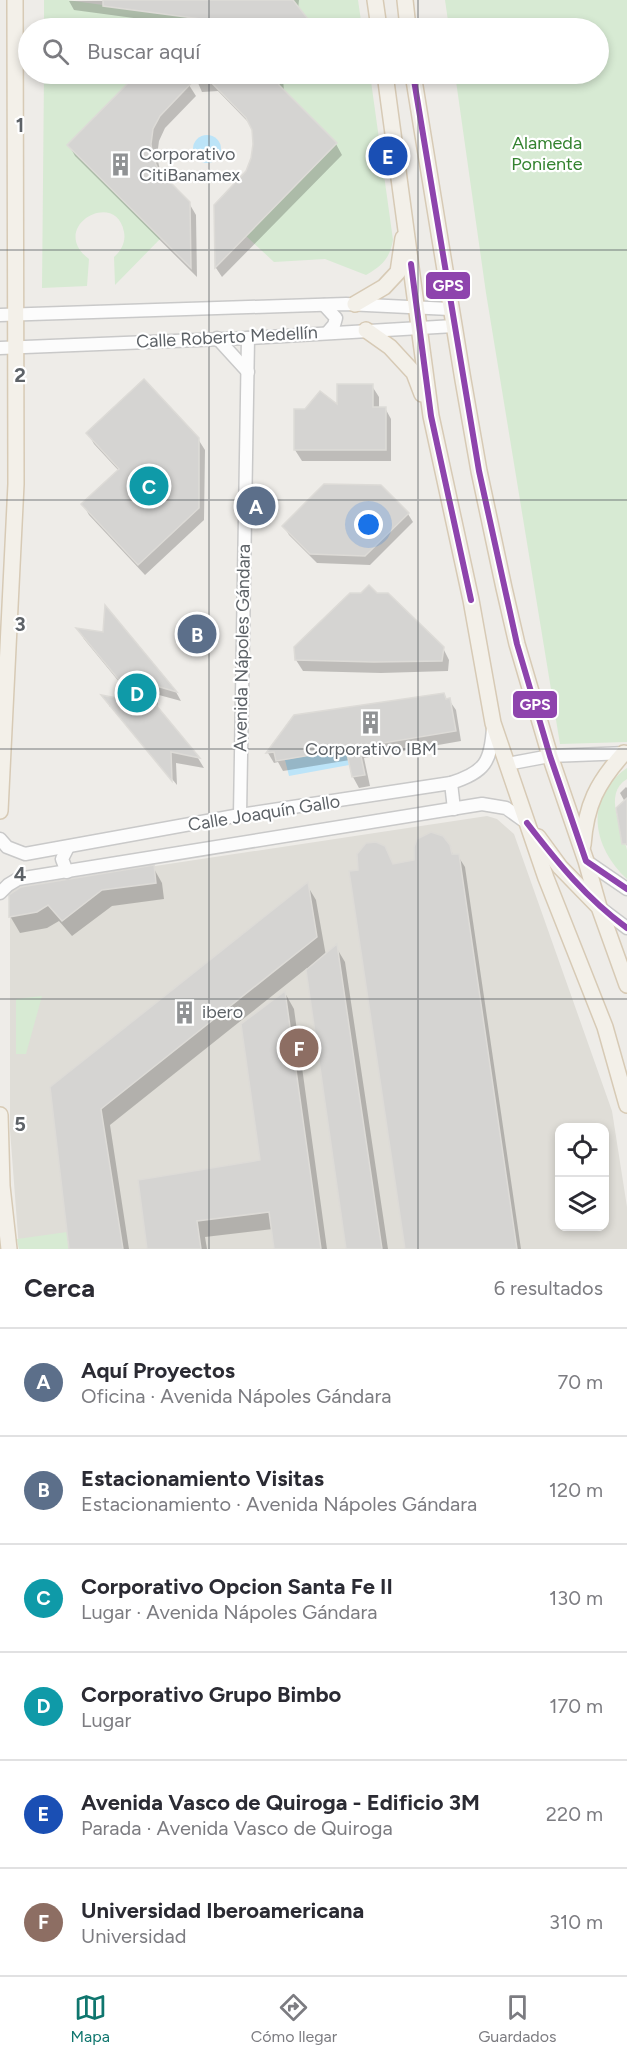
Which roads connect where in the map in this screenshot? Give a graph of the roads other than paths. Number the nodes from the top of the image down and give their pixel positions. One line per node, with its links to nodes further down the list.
1 (15, 0): 13 (main road)
2 (375, 0): 4 (main road)
3 (405, 0): 5 (main road)
4 (378, 18)
5 (407, 18)
6 (386, 84): 8 (main road)
7 (415, 84): 12 (main road)
8 (406, 220): 9 (main road); 11 (main road)
9 (355, 304): 10 (street, Calle Roberto Medellín); 11 (street, Calle Roberto Medellín)
10 (324, 305): 13 (street, Calle Roberto Medellín); 17 (street)
11 (417, 308): 12 (street, Calle Roberto Medellín); 15 (main road)
12 (450, 309): 14 (main road)
13 (8, 315): 20 (main road)
14 (454, 326): 15 (street, Calle Roberto Medellín); 26 (main road)
15 (419, 327): 16 (street, Calle Roberto Medellín); 23 (main road)
16 (366, 330): 17 (street, Calle Roberto Medellín); 23 (main road)
17 (328, 332): 19 (street, Calle Roberto Medellín)
18 (217, 338): 19 (street, Calle Roberto Medellín); 20 (street, Calle Roberto Medellín); 22 (street)
19 (248, 338): 22 (street, Avenida Nápoles Gándara)
20 (16, 346): 21 (street, Calle Roberto Medellín); 30 (main road)
21 (0, 348)
22 (248, 372): 31 (street, Avenida Nápoles Gándara)
23 (431, 416): 24 (main road)
24 (493, 723): 27 (main road); 28 (street, Calle Joaquín Gallo)
25 (625, 753): 26 (street); 35 (main road)
26 (550, 756): 27 (street); 35 (main road)
27 (507, 764): 32 (main road)
28 (451, 783): 29 (street); 31 (street, Calle Joaquín Gallo)
29 (454, 808): 32 (street, Calle Joaquín Gallo); 36 (street, Calle Joaquín Gallo)
30 (0, 811)
31 (240, 815): 34 (street, Calle Joaquín Gallo)
32 (527, 823): 39 (main road); 42 (main road)
33 (0, 839): 34 (street, Calle Joaquín Gallo)
34 (68, 847): 36 (street)
35 (584, 856): 37 (street); 39 (main road)
36 (67, 872): 38 (street, Calle Joaquín Gallo)
37 (627, 889)
38 (0, 893)
39 (599, 907): 40 (street); 41 (main road)
40 (627, 928)
41 (627, 985)
42 (623, 1066): 43 (main road)
43 (627, 1105)
44 (0, 1115): 45 (main road)
45 (9, 1249)

